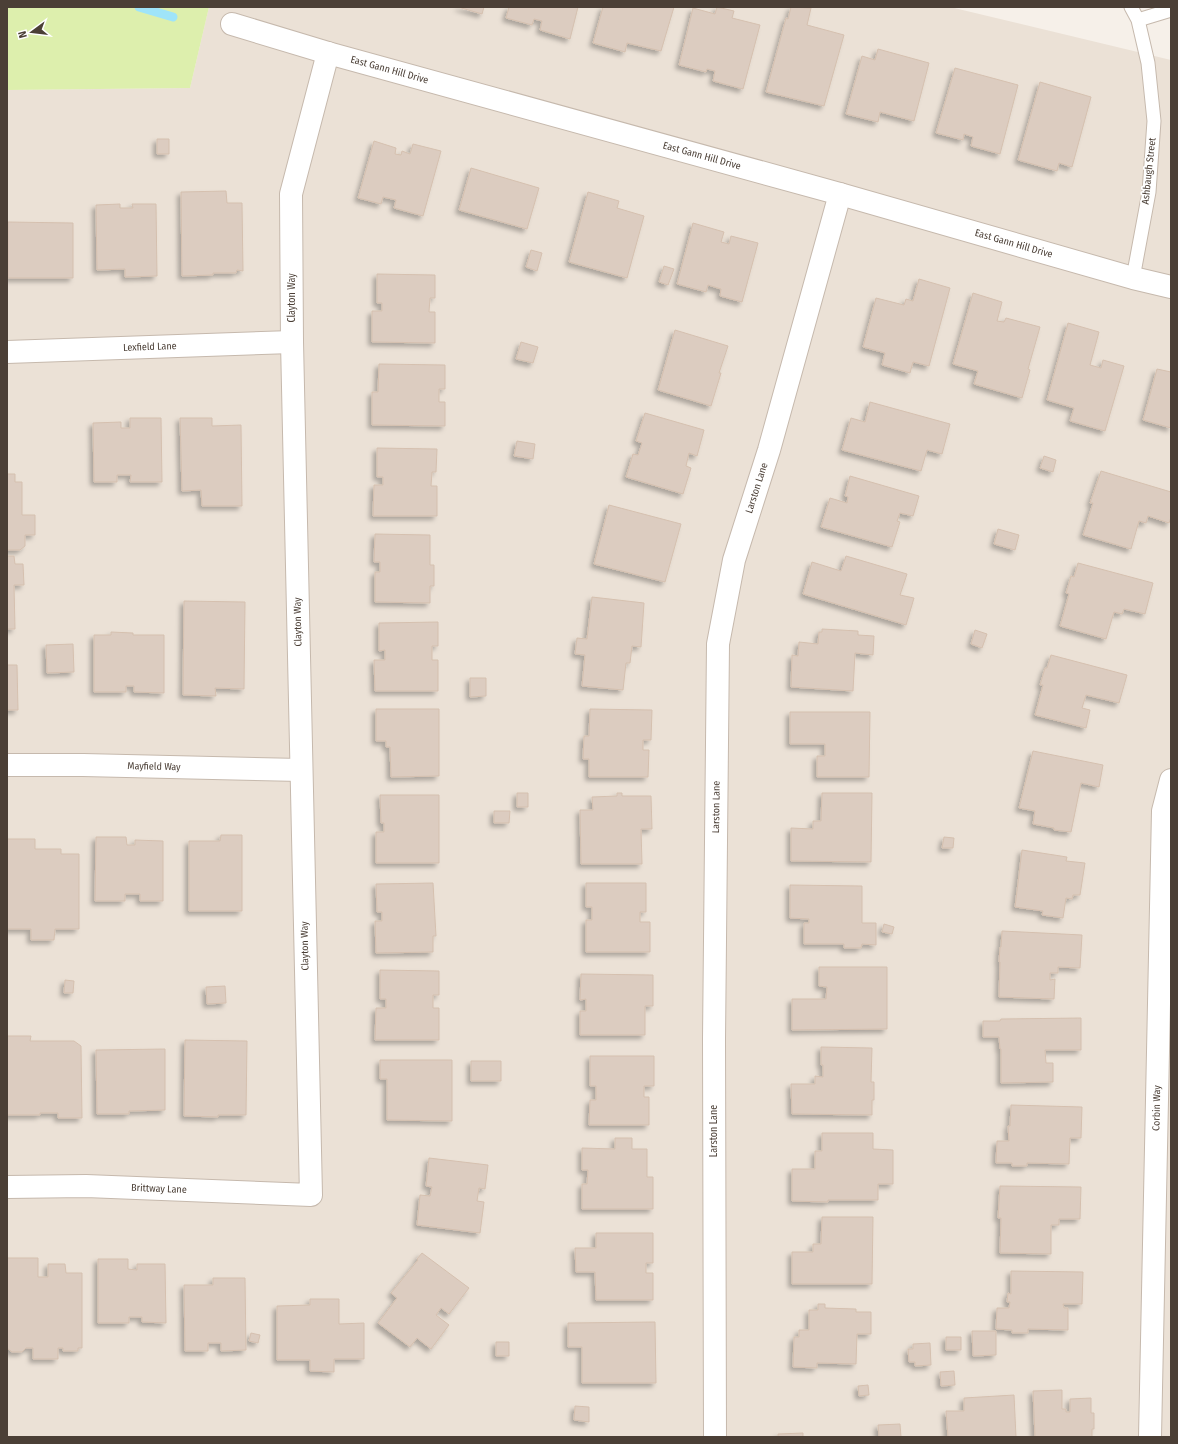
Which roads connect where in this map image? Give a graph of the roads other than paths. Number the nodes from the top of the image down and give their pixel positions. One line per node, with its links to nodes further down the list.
1 (1131, 7): 3 (lane, Ashbaugh Street)
2 (1171, 10): 3 (lane)
3 (1138, 20): 7 (lane, Ashbaugh Street)
4 (232, 24): 5 (street, East Gann Hill Drive)
5 (328, 53): 6 (street, East Gann Hill Drive); 9 (street, Clayton Way)
6 (840, 194): 7 (street, East Gann Hill Drive); 16 (street, Larston Lane)
7 (1133, 278): 8 (street, East Gann Hill Drive)
8 (1171, 288)
9 (292, 342): 10 (street, Lexfield Lane); 12 (street, Clayton Way)
10 (7, 352)
11 (7, 765): 12 (street, Mayfield Way)
12 (301, 770): 15 (street, Clayton Way)
13 (1171, 780): 17 (street, Corbin Way)
14 (7, 1187): 15 (street, Brittway Lane)
15 (311, 1195)
16 (715, 1437)
17 (1150, 1437)

